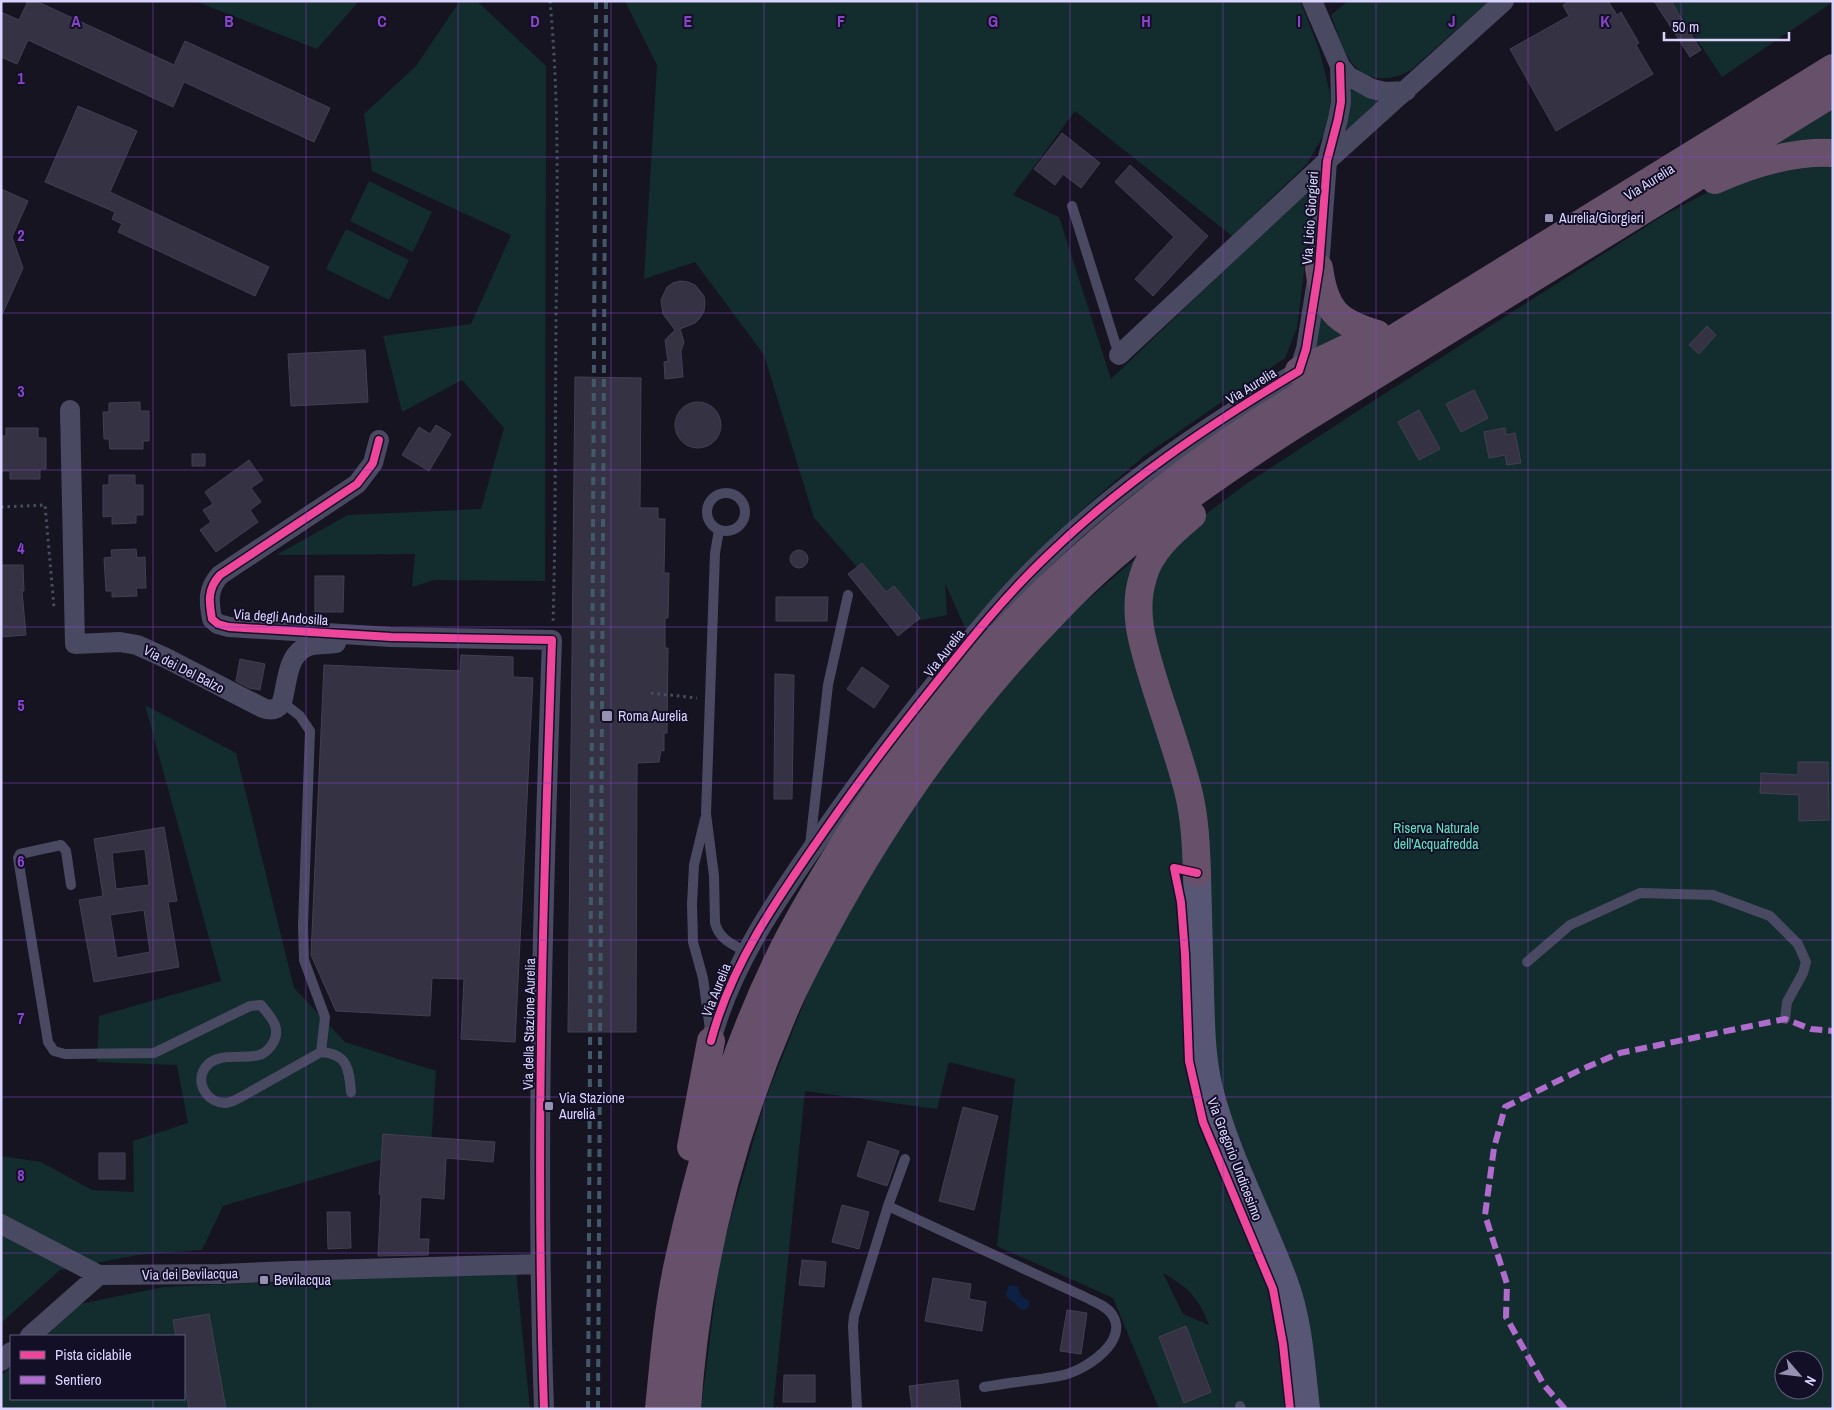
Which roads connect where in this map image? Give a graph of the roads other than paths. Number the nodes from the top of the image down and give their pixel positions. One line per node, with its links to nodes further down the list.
1 (1312, 1): 3 (street, Via Licio Giorgieri)
2 (1504, 1): 5 (street, Via Licio Giorgieri)
3 (1340, 66): 5 (street, Via Licio Giorgieri); 8 (street, Via Licio Giorgieri)
4 (1833, 68): 9 (highway, Via Aurelia)
5 (1406, 91): 8 (street, Via Licio Giorgieri)
6 (1829, 95): 11 (highway, Via Aurelia)
7 (1833, 153): 11 (highway)
8 (1327, 161): 12 (street, Via Licio Giorgieri); 14 (street, Via Licio Giorgieri)
9 (1633, 192): 13 (highway); 37 (highway, Via Aurelia)
10 (1072, 206): 14 (lane)
11 (1565, 258): 15 (highway, Via Aurelia)
12 (1319, 268): 13 (highway); 16 (street, Via Licio Giorgieri)
13 (1377, 334): 16 (highway)
14 (1119, 355)
15 (1391, 366): 26 (highway); 44 (highway, Via Aurelia)
16 (1299, 371): 25 (street, Via Aurelia)
17 (70, 410): 23 (street, Via dei Del Balzo)
18 (379, 440): 21 (street, Via degli Andosilla)
19 (719, 530): 24 (lane)
20 (848, 594): 25 (lane)
21 (391, 637): 22 (street, Via degli Andosilla); 23 (street)
22 (552, 640): 38 (street, Via della Stazione Aurelia)
23 (282, 702): 32 (lane)
24 (706, 814): 28 (lane); 31 (lane)
25 (809, 854): 28 (street, Via Aurelia)
26 (1197, 874): 46 (street, Via Gregorio Undicesimo)
27 (71, 885): 32 (lane)
28 (747, 952): 31 (street, Via Aurelia)
29 (1527, 962): 30 (lane)
30 (1785, 1019)
31 (711, 1041): 37 (highway)
32 (321, 1052): 33 (lane)
33 (351, 1092)
34 (905, 1158): 35 (lane)
35 (888, 1206): 41 (lane); 45 (lane)
36 (1, 1224): 39 (street, Via dei Bevilacqua)
37 (678, 1260): 43 (highway, Via Aurelia)
38 (540, 1264): 39 (street, Via dei Bevilacqua); 42 (street, Via della Stazione Aurelia)
39 (99, 1275): 40 (street)
40 (31, 1335)
41 (984, 1387)
42 (544, 1409)
43 (659, 1409)
44 (687, 1409)
45 (857, 1409)
46 (1306, 1409)

